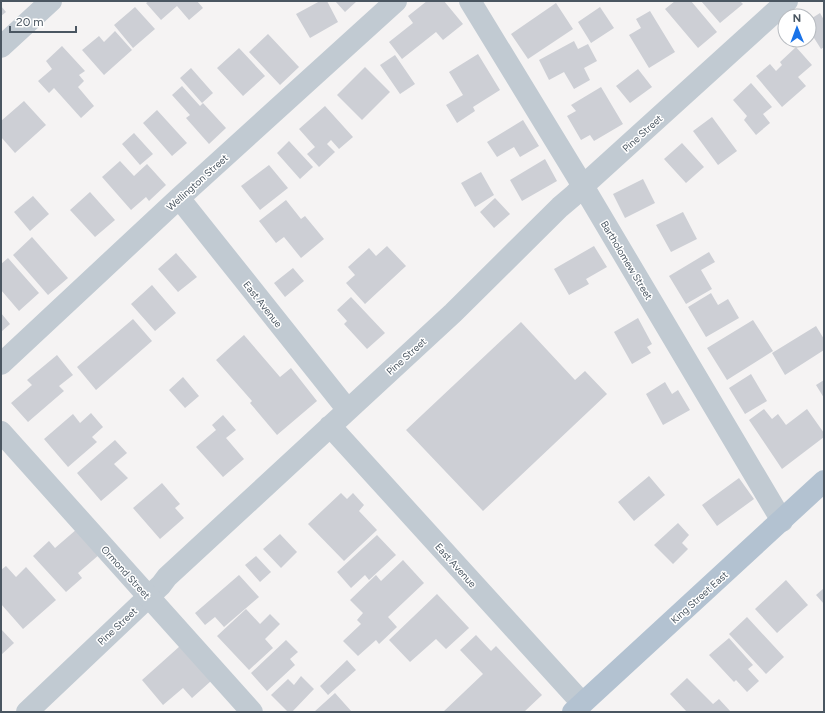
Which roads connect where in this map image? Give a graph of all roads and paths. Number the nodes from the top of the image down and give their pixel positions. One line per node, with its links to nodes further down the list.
1 (396, 1): 7 (street, Wellington Street)
2 (470, 1): 6 (street, Bartholomew Street)
3 (787, 1): 6 (street, Pine Street)
4 (40, 5): 5 (street)
5 (1, 47)
6 (583, 186): 9 (street, Pine Street); 13 (street, Bartholomew Street)
7 (180, 198): 8 (street, Wellington Street); 9 (street, East Avenue)
8 (1, 364)
9 (347, 409): 10 (street, Pine Street)
10 (330, 426): 14 (street, Pine Street); 15 (street, East Avenue)
11 (1, 432): 14 (street, Ormond Street)
12 (824, 481): 13 (main road, King Street East)
13 (782, 521): 15 (main road, King Street East)
14 (148, 597): 16 (street, Pine Street); 17 (street, Ormond Street)
15 (577, 708)
16 (27, 712)
17 (252, 712)

